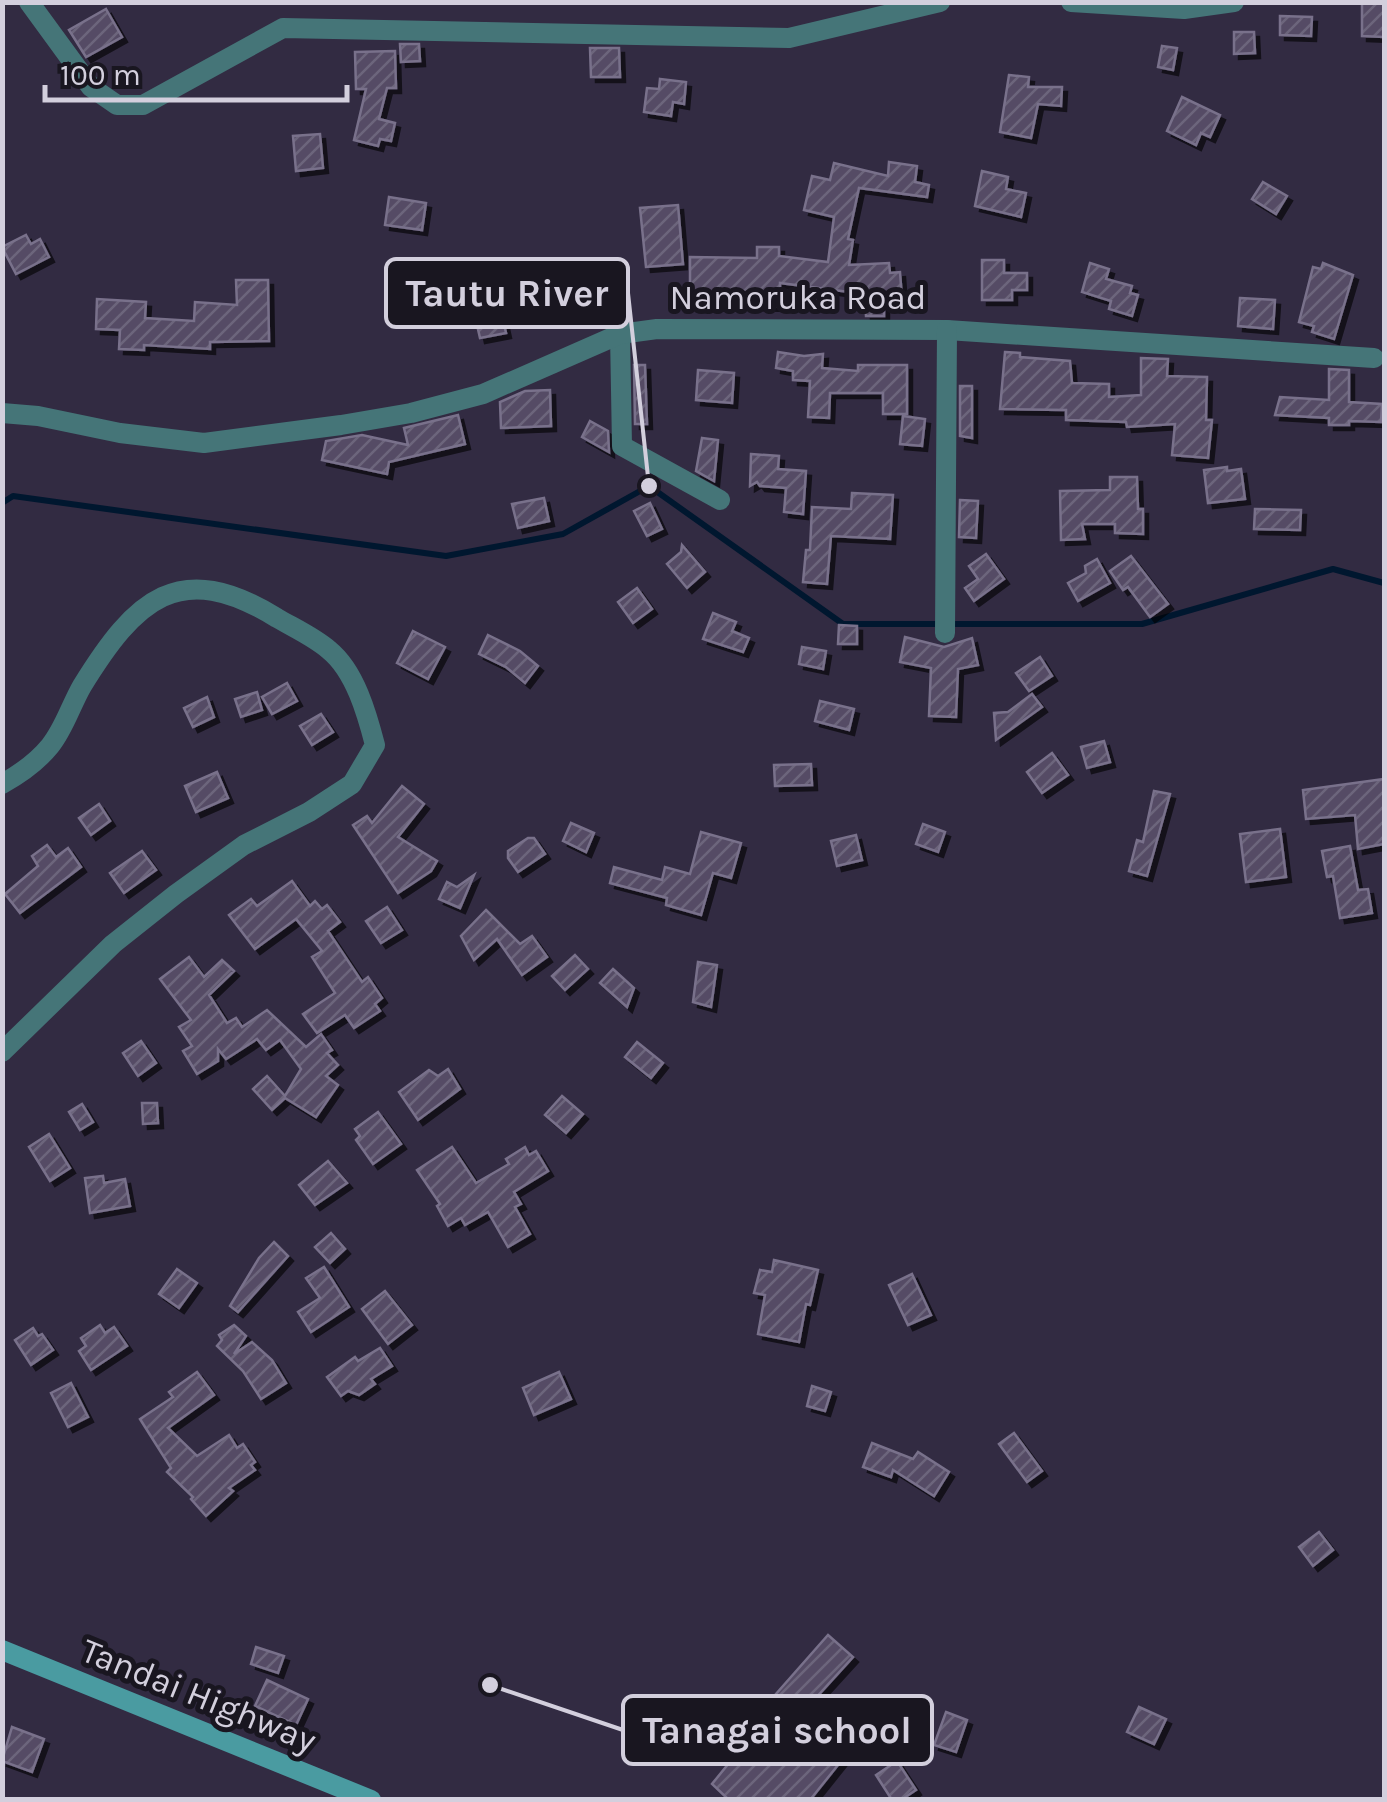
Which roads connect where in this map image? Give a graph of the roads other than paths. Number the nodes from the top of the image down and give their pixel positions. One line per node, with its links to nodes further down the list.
1 (30, 2): 2 (street)
2 (940, 2)
3 (1072, 2): 4 (street)
4 (1234, 2)
5 (947, 330): 6 (street, Namoruka Road); 7 (street, Namoruka Road); 10 (street)
6 (620, 334): 8 (street, Namoruka Road); 9 (street)
7 (1374, 358)
8 (2, 413)
9 (720, 500)
10 (945, 633)
11 (2, 784): 12 (street)
12 (2, 1052)
13 (2, 1650): 14 (main road, Tandai Highway)
14 (370, 1800)

